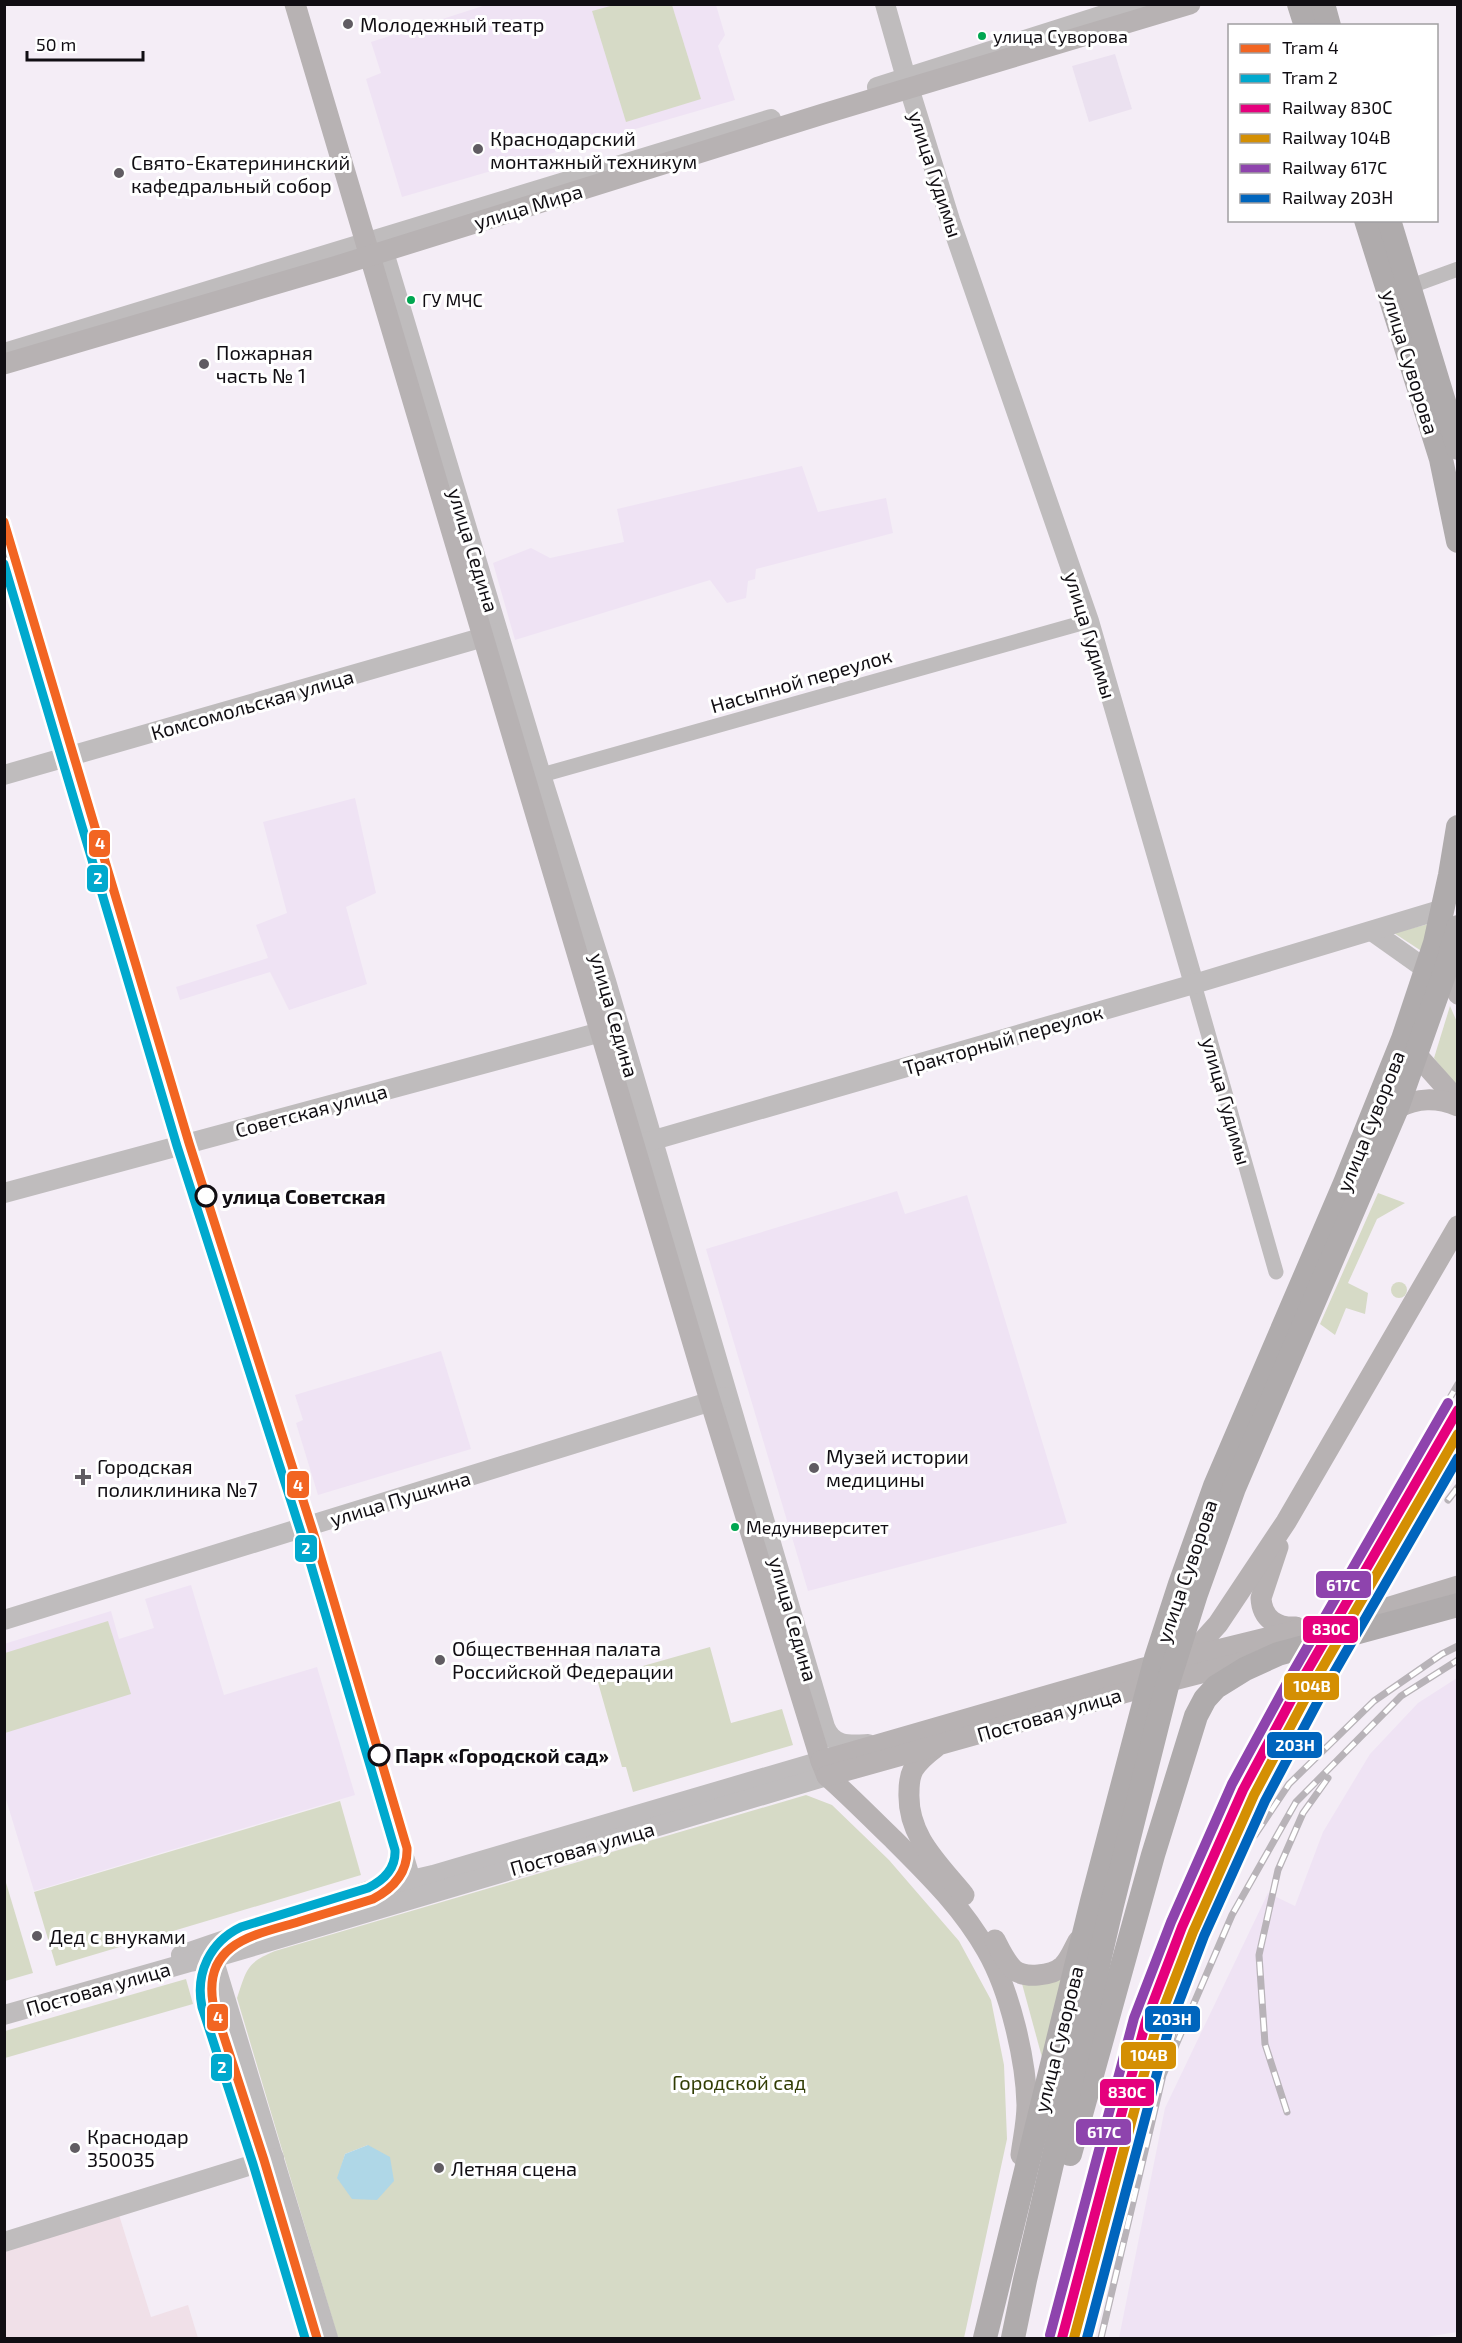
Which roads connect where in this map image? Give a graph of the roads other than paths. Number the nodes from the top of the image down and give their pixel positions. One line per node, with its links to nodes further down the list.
1 (295, 4): 12 (main road, улица Седина)
2 (885, 4): 9 (street, улица Гудимы)
3 (1138, 4): 9 (street, улица Мира)
4 (1190, 4): 9 (main road, улица Мира)
5 (1299, 4): 7 (main road)
6 (1323, 4): 8 (main road)
7 (1305, 24)
8 (1328, 24)
9 (907, 84): 12 (main road, улица Мира); 20 (street, улица Гудимы)
10 (1367, 222): 14 (main road, улица Суворова)
11 (1389, 222): 14 (main road, улица Суворова)
12 (374, 247): 15 (street, улица Мира); 16 (main road, улица Мира); 21 (main road, улица Седина)
13 (1458, 269): 14 (street)
14 (1399, 290): 17 (main road, улица Суворова); 19 (main road, улица Суворова)
15 (4, 353)
16 (4, 364)
17 (1458, 448)
18 (4, 534): 22 (street)
19 (1458, 541)
20 (1089, 621): 24 (street, Насыпной переулок); 29 (street, улица Гудимы)
21 (491, 634): 22 (street, Комсомольская улица); 24 (main road, улица Седина)
22 (70, 757): 23 (street, Комсомольская улица); 37 (street)
23 (4, 775)
24 (533, 777): 31 (main road, улица Седина)
25 (1458, 827): 26 (main road, улица Суворова)
26 (1453, 916): 27 (street, Тракторный переулок); 28 (main road, улица Суворова)
27 (1372, 931): 28 (street); 29 (street, Тракторный переулок)
28 (1437, 968): 30 (main road); 32 (main road, улица Суворова)
29 (1194, 984): 36 (street, Тракторный переулок); 41 (street, улица Гудимы)
30 (1458, 994)
31 (610, 1029): 36 (main road, улица Седина); 37 (street, Советская улица)
32 (1410, 1047): 33 (main road); 35 (main road, улица Суворова); 38 (main road, улица Суворова)
33 (1458, 1101)
34 (1458, 1106): 35 (main road)
35 (1397, 1108): 38 (main road, улица Суворова)
36 (644, 1143): 42 (main road, улица Седина)
37 (185, 1144): 39 (street, Советская улица); 44 (street)
38 (1354, 1187): 55 (main road, улица Суворова)
39 (4, 1193)
40 (1458, 1226): 43 (main road)
41 (1276, 1272)
42 (719, 1399): 44 (street, улица Пушкина); 51 (street, улица Седина); 53 (main road, улица Седина)
43 (1286, 1522): 48 (main road); 50 (main road)
44 (307, 1526): 47 (street, улица Пушкина); 54 (street)
45 (1458, 1586): 48 (main road)
46 (1458, 1605): 49 (main road, улица Суворова)
47 (4, 1620)
48 (1315, 1625): 50 (main road, Постовая улица)
49 (1278, 1654): 52 (main road, Постовая улица); 66 (main road, улица Суворова)
50 (1190, 1656): 51 (main road, Постовая улица)
51 (886, 1743): 53 (main road, Постовая улица)
52 (938, 1745): 53 (main road, Постовая улица); 56 (main road)
53 (824, 1769): 54 (street, Постовая улица); 61 (main road)
54 (416, 1887): 57 (street, Постовая улица); 58 (street, Постовая улица)
55 (1102, 1903): 56 (main road, улица Суворова); 65 (main road, улица Суворова)
56 (1086, 1925): 61 (main road, улица Суворова)
57 (213, 1958): 59 (street, Постовая улица); 60 (street)
58 (4, 2006)
59 (4, 2015)
60 (274, 2158): 62 (street); 63 (street)
61 (1012, 2224): 64 (main road, улица Суворова)
62 (4, 2242)
63 (328, 2338)
64 (985, 2338)
65 (1014, 2338)
66 (1019, 2338)

